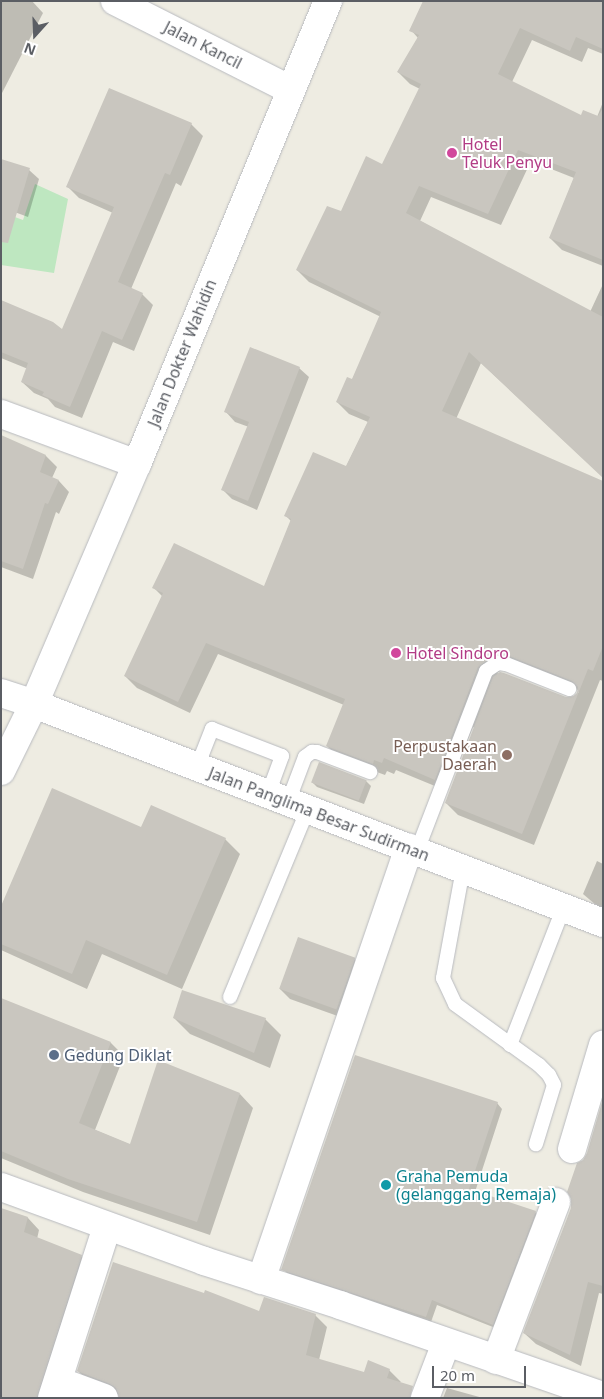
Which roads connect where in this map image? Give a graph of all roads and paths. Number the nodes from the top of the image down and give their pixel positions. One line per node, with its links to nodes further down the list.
1 (115, 1): 3 (street, Jalan Kancil)
2 (328, 1): 3 (street, Jalan Dokter Wahidin)
3 (291, 90): 5 (street, Jalan Dokter Wahidin)
4 (1, 414): 5 (street)
5 (137, 464): 8 (street, Jalan Dokter Wahidin)
6 (570, 690): 13 (lane)
7 (1, 694): 8 (street, Jalan Panglima Besar Sudirman)
8 (34, 704): 9 (street, Jalan Panglima Besar Sudirman); 10 (street, Jalan Dokter Wahidin)
9 (197, 767): 12 (street, Jalan Panglima Besar Sudirman); 12 (lane)
10 (1, 771)
11 (370, 772): 12 (lane)
12 (288, 802): 13 (street, Jalan Panglima Besar Sudirman); 17 (lane)
13 (413, 850): 14 (street, Jalan Panglima Besar Sudirman); 25 (street)
14 (463, 869): 15 (street, Jalan Panglima Besar Sudirman); 18 (lane)
15 (563, 909): 16 (street, Jalan Panglima Besar Sudirman); 18 (lane)
16 (603, 923)
17 (230, 997)
18 (510, 1045): 20 (lane)
19 (603, 1045): 21 (street)
20 (536, 1144)
21 (572, 1149)
22 (1, 1187): 24 (street)
23 (556, 1202): 27 (street)
24 (107, 1227): 25 (street); 28 (street)
25 (261, 1280): 26 (street)
26 (446, 1343): 27 (street); 31 (street)
27 (496, 1360): 29 (street)
28 (55, 1389): 30 (street)
29 (603, 1396)
30 (104, 1398)
31 (425, 1398)

